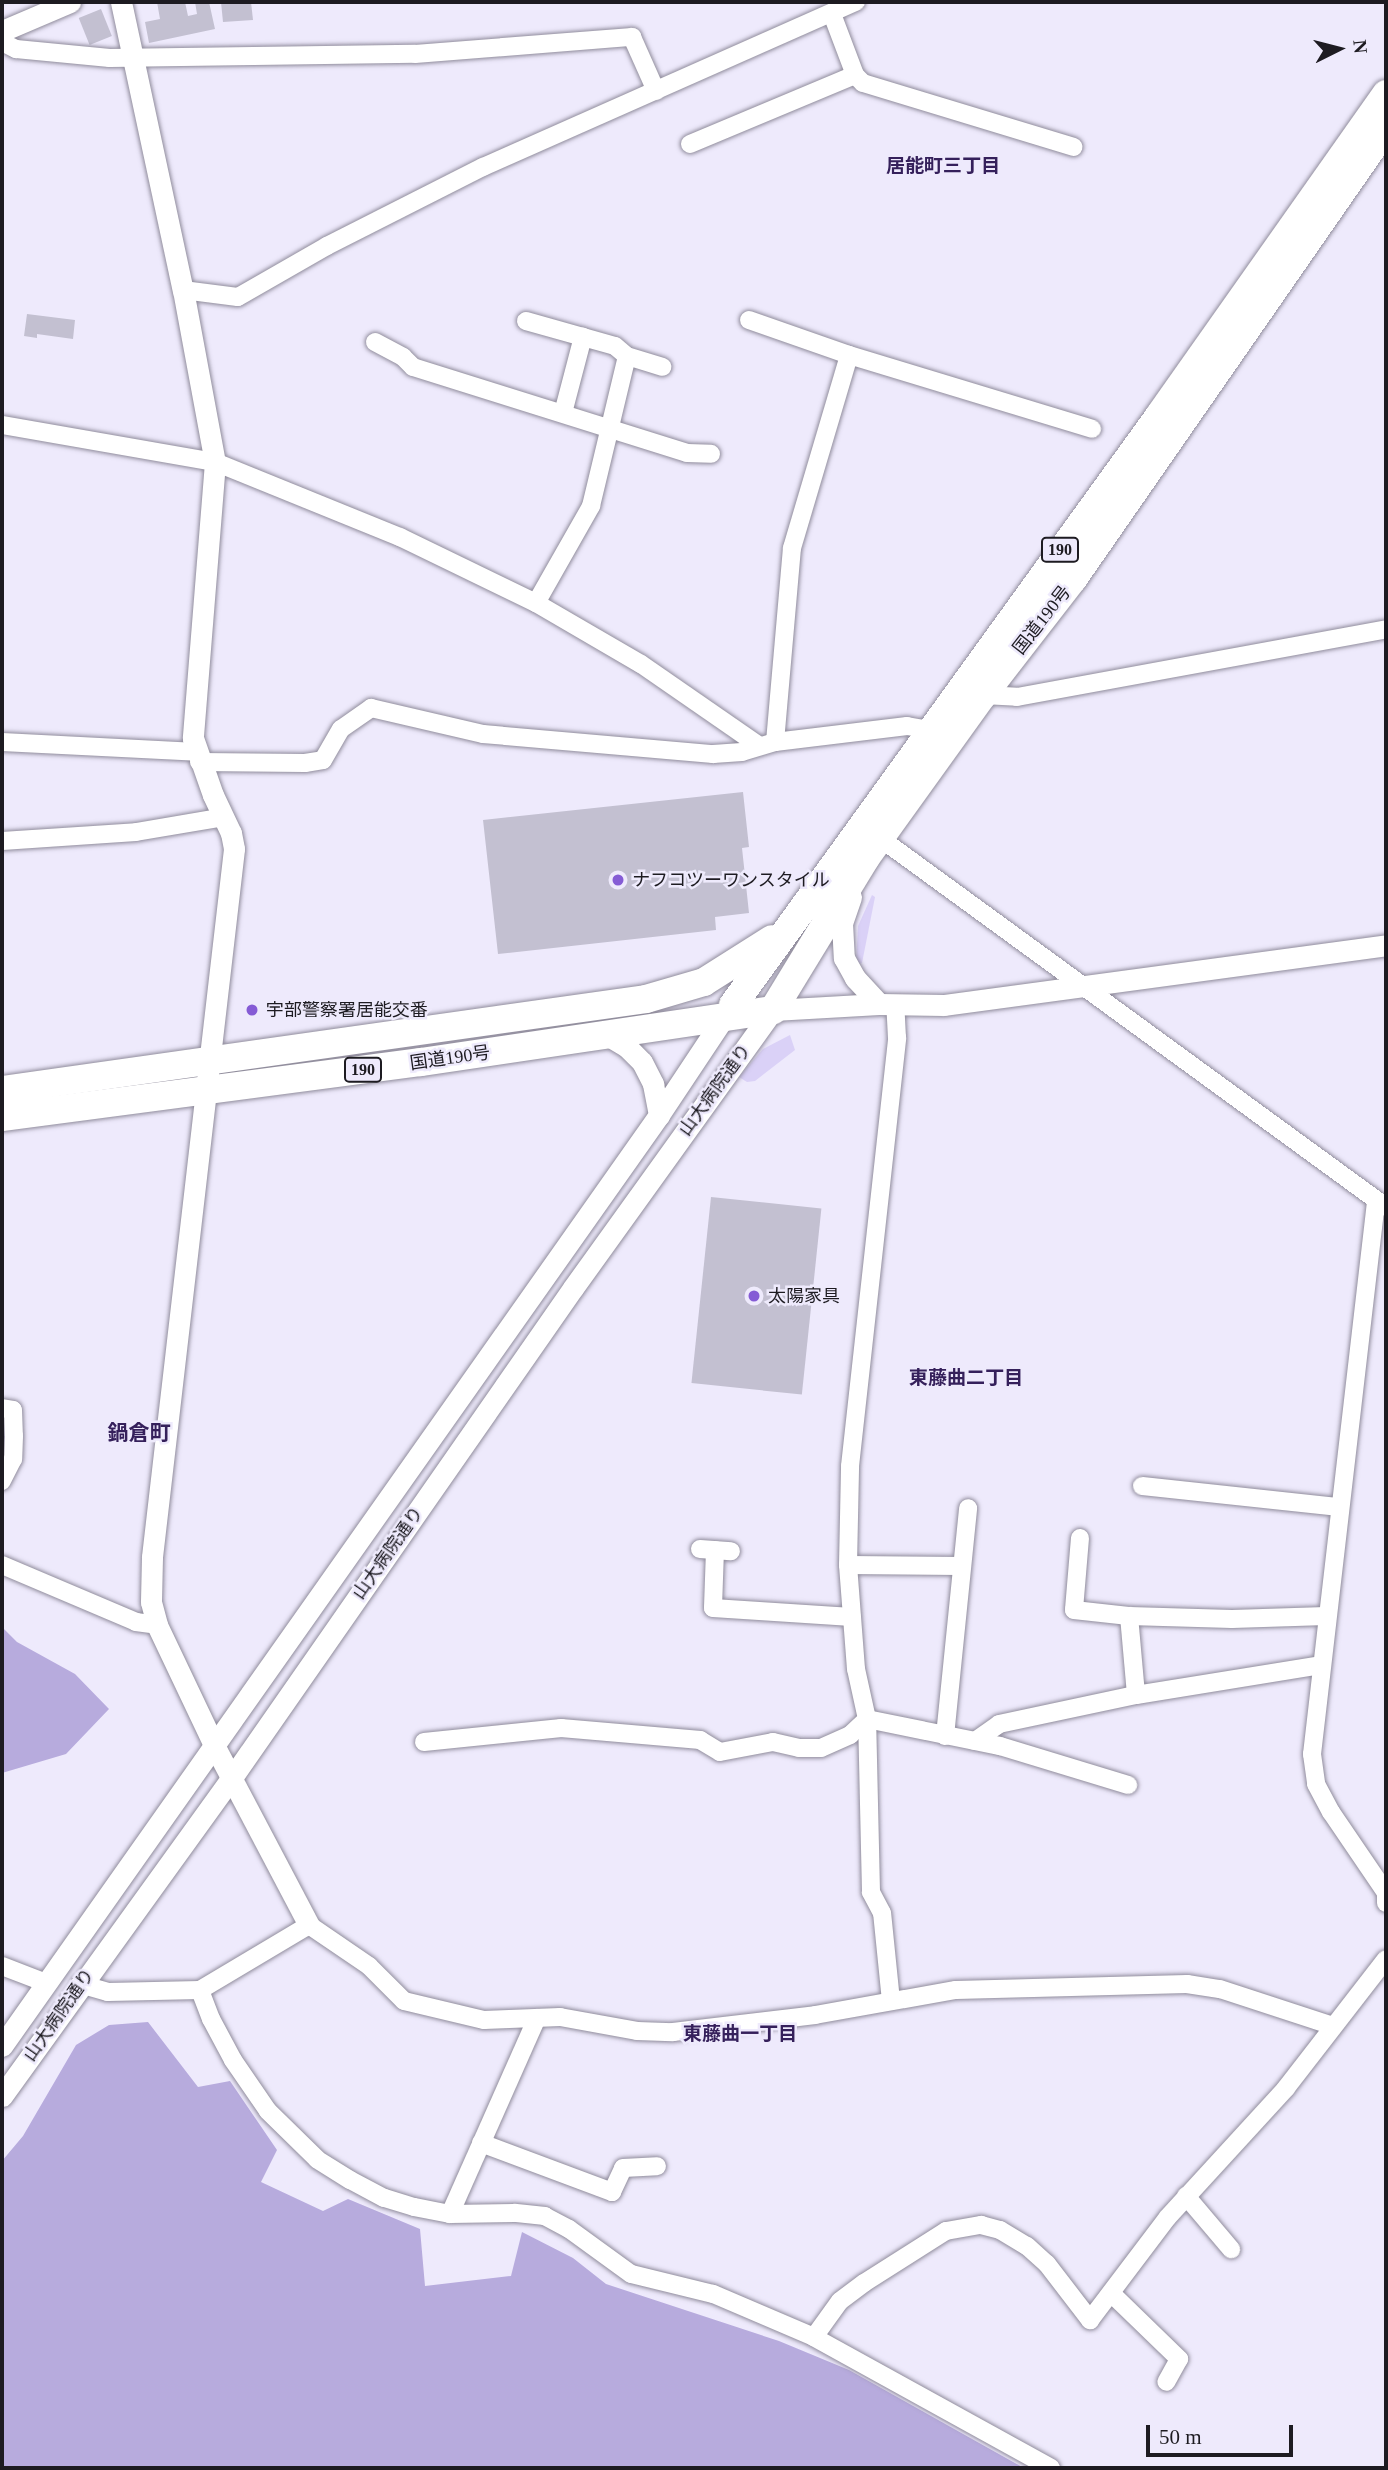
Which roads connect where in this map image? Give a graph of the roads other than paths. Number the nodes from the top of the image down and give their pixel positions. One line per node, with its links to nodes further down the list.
1 (70, 2): 5 (street)
2 (121, 2): 7 (street)
3 (856, 2): 4 (street)
4 (832, 14): 8 (street); 9 (street)
5 (2, 32)
6 (2, 42): 7 (street)
7 (132, 57): 9 (street); 14 (street)
8 (855, 75): 12 (street); 13 (street)
9 (656, 91): 14 (street)
10 (1386, 94): 31 (highway, 国道190号 / 190)
11 (1386, 128): 30 (highway, 国道190号 / 190)
12 (690, 144)
13 (1073, 147)
14 (183, 290): 27 (street)
15 (748, 320): 19 (street)
16 (526, 321): 17 (street)
17 (583, 337): 20 (street); 22 (street)
18 (375, 342): 22 (street)
19 (849, 355): 25 (street); 33 (street)
20 (627, 356): 21 (street); 24 (street)
21 (662, 367)
22 (563, 413): 24 (street)
23 (2, 425): 27 (street)
24 (609, 429): 26 (street); 28 (street)
25 (1092, 429)
26 (711, 454)
27 (215, 462): 28 (street); 34 (street)
28 (536, 603): 33 (street)
29 (1386, 629): 30 (street)
30 (983, 695): 37 (highway, 国道190号 / 190)
31 (930, 730): 33 (street); 38 (highway, 国道190号 / 190)
32 (2, 742): 34 (street)
33 (767, 744): 34 (street)
34 (198, 757): 35 (street)
35 (224, 817): 36 (street); 46 (street)
36 (2, 841)
37 (872, 849): 40 (street); 41 (street); 42 (highway, 国道190号 / 190)
38 (795, 919): 43 (highway, 国道190号 / 190); 44 (highway, 国道190号 / 190)
39 (1386, 945): 40 (street)
40 (1083, 985): 41 (street); 51 (street)
41 (887, 1005): 42 (street); 60 (street)
42 (773, 1010): 43 (highway, 国道190号 / 190); 73 (street, 山大病院通り)
43 (728, 1012): 44 (highway, 国道190号 / 190); 45 (highway, 国道190号 / 190); 49 (street, 山大病院通り)
44 (426, 1032): 46 (highway, 国道190号 / 190)
45 (607, 1035): 48 (highway, 国道190号 / 190); 49 (street)
46 (209, 1063): 47 (highway, 国道190号 / 190); 48 (street)
47 (2, 1090)
48 (205, 1091): 50 (highway, 国道190号 / 190); 65 (street)
49 (659, 1115): 72 (street, 山大病院通り)
50 (2, 1117)
51 (1381, 1205): 55 (street)
52 (2, 1408): 53 (street)
53 (2, 1481)
54 (1142, 1486): 55 (street)
55 (1340, 1507): 63 (street)
56 (968, 1508): 61 (street)
57 (1080, 1538): 62 (street)
58 (715, 1550): 64 (street)
59 (2, 1565): 65 (street)
60 (848, 1565): 61 (street); 64 (street)
61 (960, 1566): 69 (street)
62 (1129, 1616): 63 (street); 67 (street)
63 (1326, 1616): 66 (street)
64 (852, 1617): 68 (street)
65 (157, 1625): 72 (street)
66 (1321, 1665): 67 (street); 75 (street)
67 (1136, 1695): 70 (street)
68 (867, 1719): 69 (street); 71 (street); 82 (street)
69 (946, 1736): 70 (street)
70 (975, 1741): 74 (street)
71 (424, 1742)
72 (215, 1747): 73 (street); 79 (street, 山大病院通り)
73 (231, 1779): 76 (street); 80 (street, 山大病院通り)
74 (1128, 1785)
75 (1386, 1903)
76 (309, 1925): 81 (street); 83 (street)
77 (1386, 1959): 84 (street)
78 (2, 1966): 79 (street)
79 (46, 1983): 85 (street, 山大病院通り)
80 (80, 1984): 81 (street); 86 (street, 山大病院通り)
81 (200, 1990): 90 (street)
82 (891, 2001): 83 (street); 84 (street)
83 (537, 2018): 87 (street)
84 (1332, 2026): 89 (street)
85 (2, 2046)
86 (2, 2096)
87 (481, 2143): 88 (street); 90 (street)
88 (657, 2166)
89 (1186, 2196): 91 (street); 92 (street)
90 (450, 2214): 93 (street)
91 (1231, 2249)
92 (1111, 2293): 93 (street); 94 (street)
93 (814, 2337): 95 (street)
94 (1167, 2382)
95 (1051, 2468)

